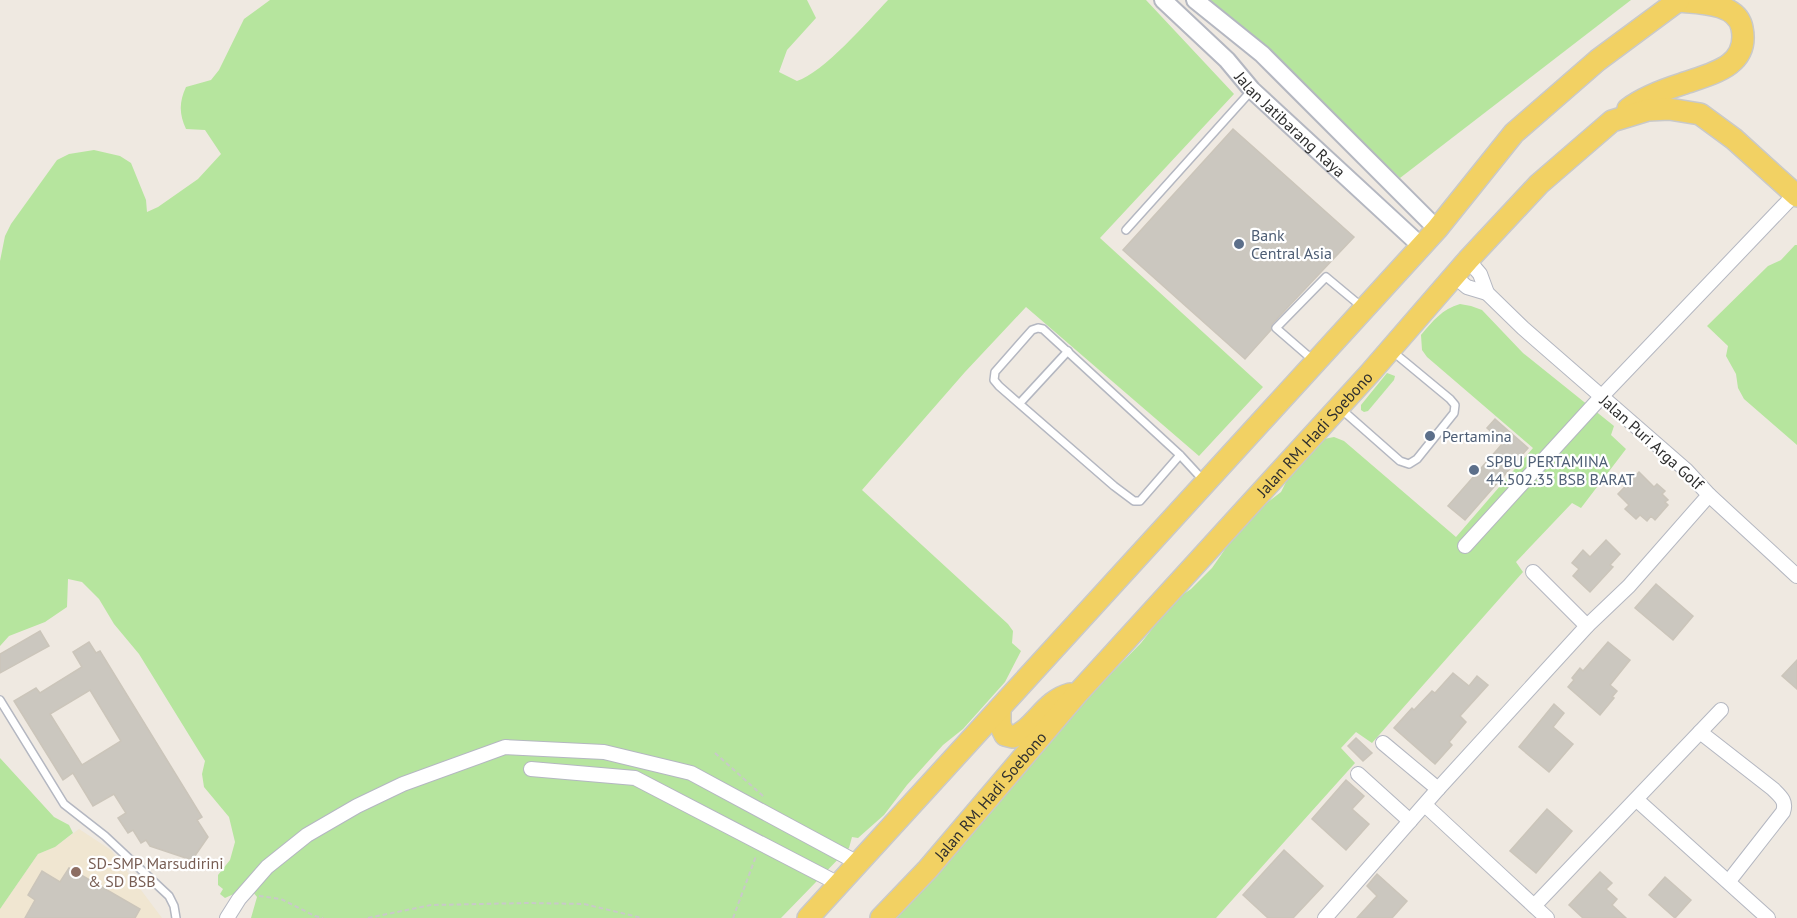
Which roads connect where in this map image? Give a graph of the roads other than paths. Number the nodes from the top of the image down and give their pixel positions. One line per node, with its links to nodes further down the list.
1 (1163, 0): 5 (street, Jalan Jatibarang Raya)
2 (1195, 0): 4 (street, Jalan Jatibarang Raya)
3 (1679, 0): 7 (main road); 9 (main road)
4 (1241, 38): 5 (street); 9 (street, Jalan Jatibarang Raya)
5 (1227, 60): 6 (street, Jalan Jatibarang Raya)
6 (1252, 90): 10 (lane); 11 (street, Jalan Jatibarang Raya)
7 (1612, 121): 8 (main road, Jalan RM. Hadi Soebono); 12 (main road, Jalan RM. Hadi Soebono)
8 (1796, 195): 18 (street)
9 (1437, 229): 11 (main road)
10 (1126, 230)
11 (1421, 246): 14 (main road)
12 (1461, 268): 13 (street, Jalan Puri Arga Golf); 13 (street, Jalan Puri Arga Golf); 15 (main road, Jalan RM. Hadi Soebono)
13 (1488, 293): 18 (street, Jalan Puri Arga Golf)
14 (1364, 308): 17 (main road); 17 (lane)
15 (1390, 350): 20 (main road, Jalan RM. Hadi Soebono); 20 (lane)
16 (1068, 351): 19 (lane); 19 (lane); 21 (lane)
17 (1316, 363): 22 (main road)
18 (1602, 396): 23 (street, Jalan Puri Arga Golf); 24 (street)
19 (1020, 403): 21 (lane)
20 (1339, 407): 28 (main road, Jalan RM. Hadi Soebono)
21 (1180, 455): 22 (lane)
22 (1207, 483): 30 (main road)
23 (1709, 495): 26 (street); 27 (street, Jalan Puri Arga Golf)
24 (1465, 546)
25 (1533, 572): 27 (street)
26 (1797, 576)
27 (1587, 626): 38 (street, Jalan Puri Arga Golf)
28 (1077, 694): 30 (main road); 49 (main road, Jalan RM. Hadi Soebono)
29 (0, 700): 46 (lane)
30 (1000, 709): 42 (main road)
31 (1720, 710): 32 (street)
32 (1700, 732): 39 (street); 43 (street)
33 (1383, 743): 38 (street)
34 (604, 752): 37 (street); 42 (street); 47 (street)
35 (531, 769): 37 (street)
36 (1358, 774): 41 (street)
37 (634, 778): 44 (street)
38 (1438, 789): 40 (street, Jalan Puri Arga Golf)
39 (1637, 800): 43 (street); 45 (street)
40 (1425, 806): 41 (street, Jalan Puri Arga Golf); 45 (street)
41 (1410, 821): 50 (street, Jalan Puri Arga Golf)
42 (858, 863): 44 (main road)
43 (1729, 881): 52 (street)
44 (839, 884): 48 (main road)
45 (1534, 906): 51 (street)
46 (176, 918)
47 (227, 918)
48 (808, 918)
49 (881, 918)
50 (1325, 918)
51 (1547, 918)
52 (1768, 918)

